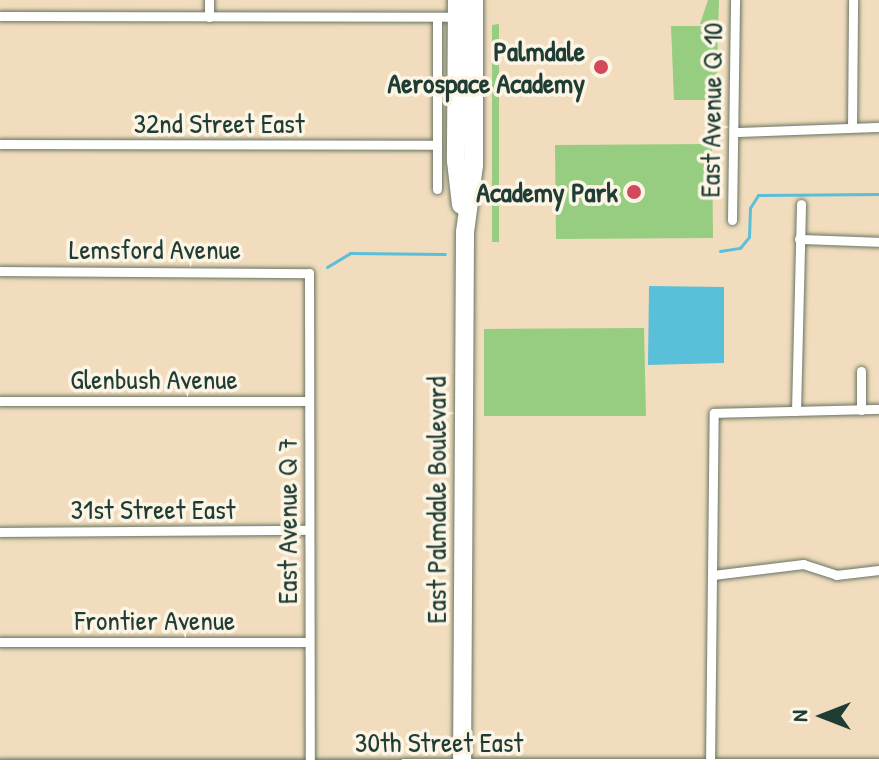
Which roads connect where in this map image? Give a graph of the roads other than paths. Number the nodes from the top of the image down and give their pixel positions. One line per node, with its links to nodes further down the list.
1 (209, 0): 7 (street)
2 (474, 0): 15 (highway, East Palmdale Boulevard)
3 (735, 0): 12 (street, East Avenue Q 10)
4 (853, 0): 10 (street)
5 (457, 9): 8 (street); 19 (highway, East Palmdale Boulevard)
6 (0, 16): 7 (street)
7 (209, 17): 8 (street)
8 (437, 17): 14 (street)
9 (485, 17): 15 (highway)
10 (852, 127): 11 (street); 12 (street)
11 (879, 127)
12 (736, 132): 18 (street, East Avenue Q 10)
13 (0, 144): 14 (street, 32nd Street East)
14 (437, 145): 16 (street)
15 (474, 158): 19 (highway, East Palmdale Boulevard)
16 (437, 189)
17 (801, 204): 20 (street)
18 (732, 220)
19 (465, 232): 41 (highway, East Palmdale Boulevard)
20 (799, 239): 21 (street); 29 (street)
21 (879, 242)
22 (0, 271): 23 (street, Lemsford Avenue)
23 (309, 273): 26 (street, East Avenue Q 7)
24 (861, 371): 28 (street)
25 (0, 401): 26 (street, Glenbush Avenue)
26 (308, 401): 30 (street, East Avenue Q 7)
27 (879, 409): 28 (street)
28 (861, 410): 29 (street)
29 (796, 411): 33 (street)
30 (307, 530): 31 (street, 31st Street East); 35 (street, East Avenue Q 7)
31 (0, 532)
32 (879, 570): 33 (street)
33 (713, 575): 36 (street)
34 (0, 642): 35 (street, Frontier Avenue)
35 (309, 642): 40 (street, East Avenue Q 7)
36 (710, 766): 37 (street, 30th Street East); 41 (street, 30th Street East)
37 (879, 766)
38 (0, 767): 39 (street, 30th Street East)
39 (181, 768): 40 (street, 30th Street East)
40 (310, 768): 41 (street, 30th Street East)
41 (463, 771)

